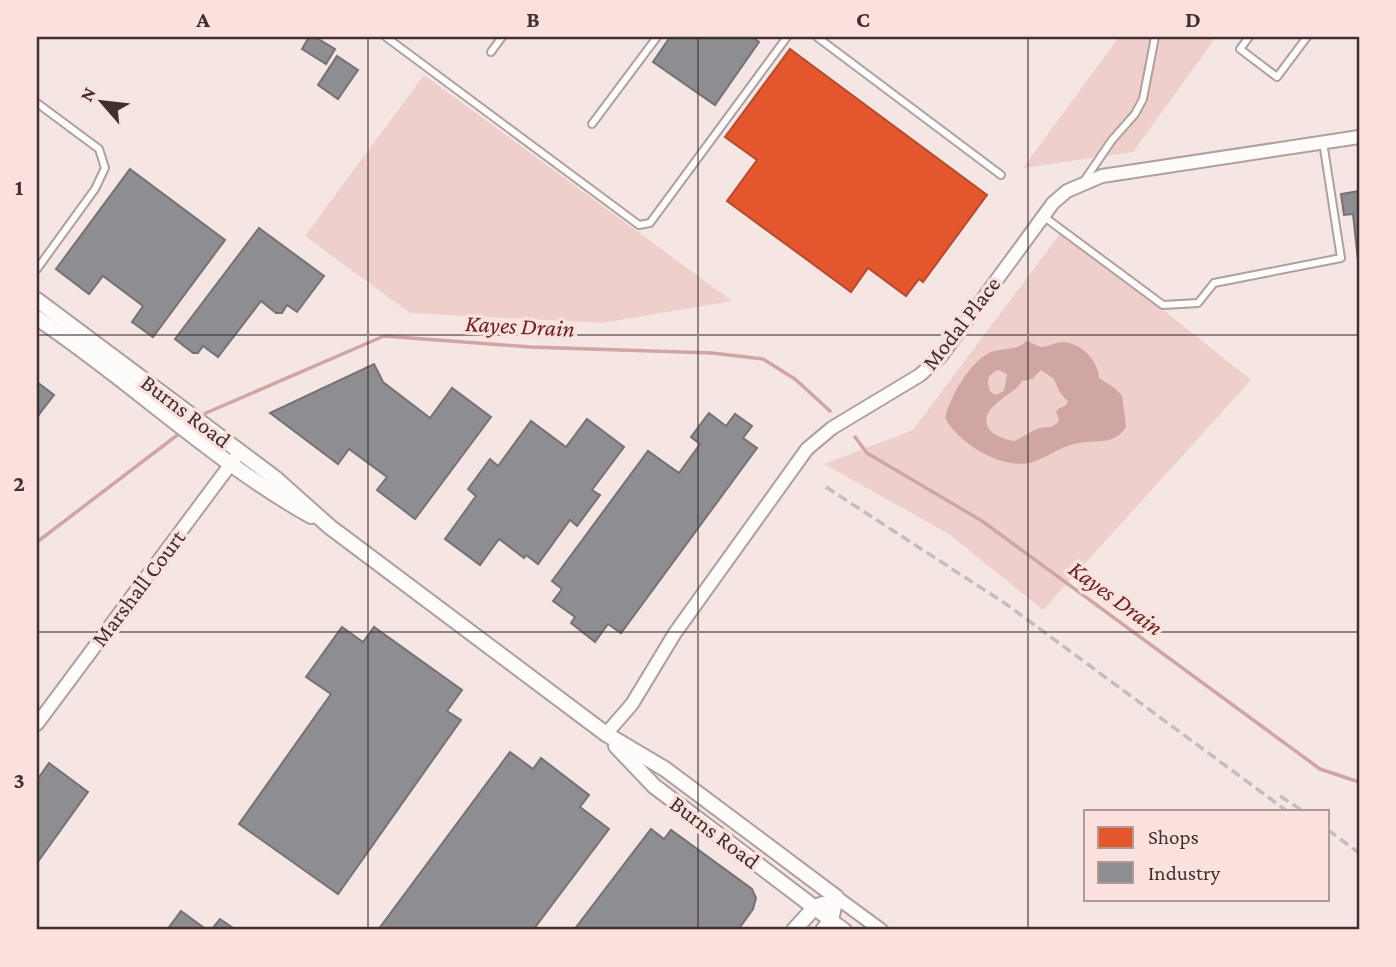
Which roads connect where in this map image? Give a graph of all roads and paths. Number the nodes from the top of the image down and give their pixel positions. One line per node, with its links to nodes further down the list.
1 (386, 37): 4 (lane)
2 (502, 37): 9 (lane)
3 (657, 37): 11 (lane)
4 (787, 37)
5 (817, 37): 14 (lane)
6 (1155, 37): 15 (lane)
7 (1249, 37): 8 (lane)
8 (1307, 37)
9 (491, 52)
10 (37, 103): 17 (lane)
11 (592, 124)
12 (1359, 137): 13 (street, Modal Place)
13 (1323, 142): 15 (street, Modal Place); 16 (lane)
14 (1001, 175)
15 (1083, 183): 16 (street, Modal Place)
16 (1042, 215): 22 (street, Modal Place)
17 (37, 269)
18 (37, 300): 20 (street, Burns Road)
19 (37, 318): 20 (street, Burns Road)
20 (236, 457): 21 (street, Marshall Court); 22 (street, Burns Road)
21 (37, 724)
22 (606, 734): 23 (street, Burns Road); 24 (street, Burns Road)
23 (836, 897): 24 (street); 25 (street); 28 (street)
24 (815, 907): 25 (street, Burns Road); 26 (street)
25 (827, 925): 27 (street)
26 (794, 930)
27 (845, 930)
28 (881, 930)

